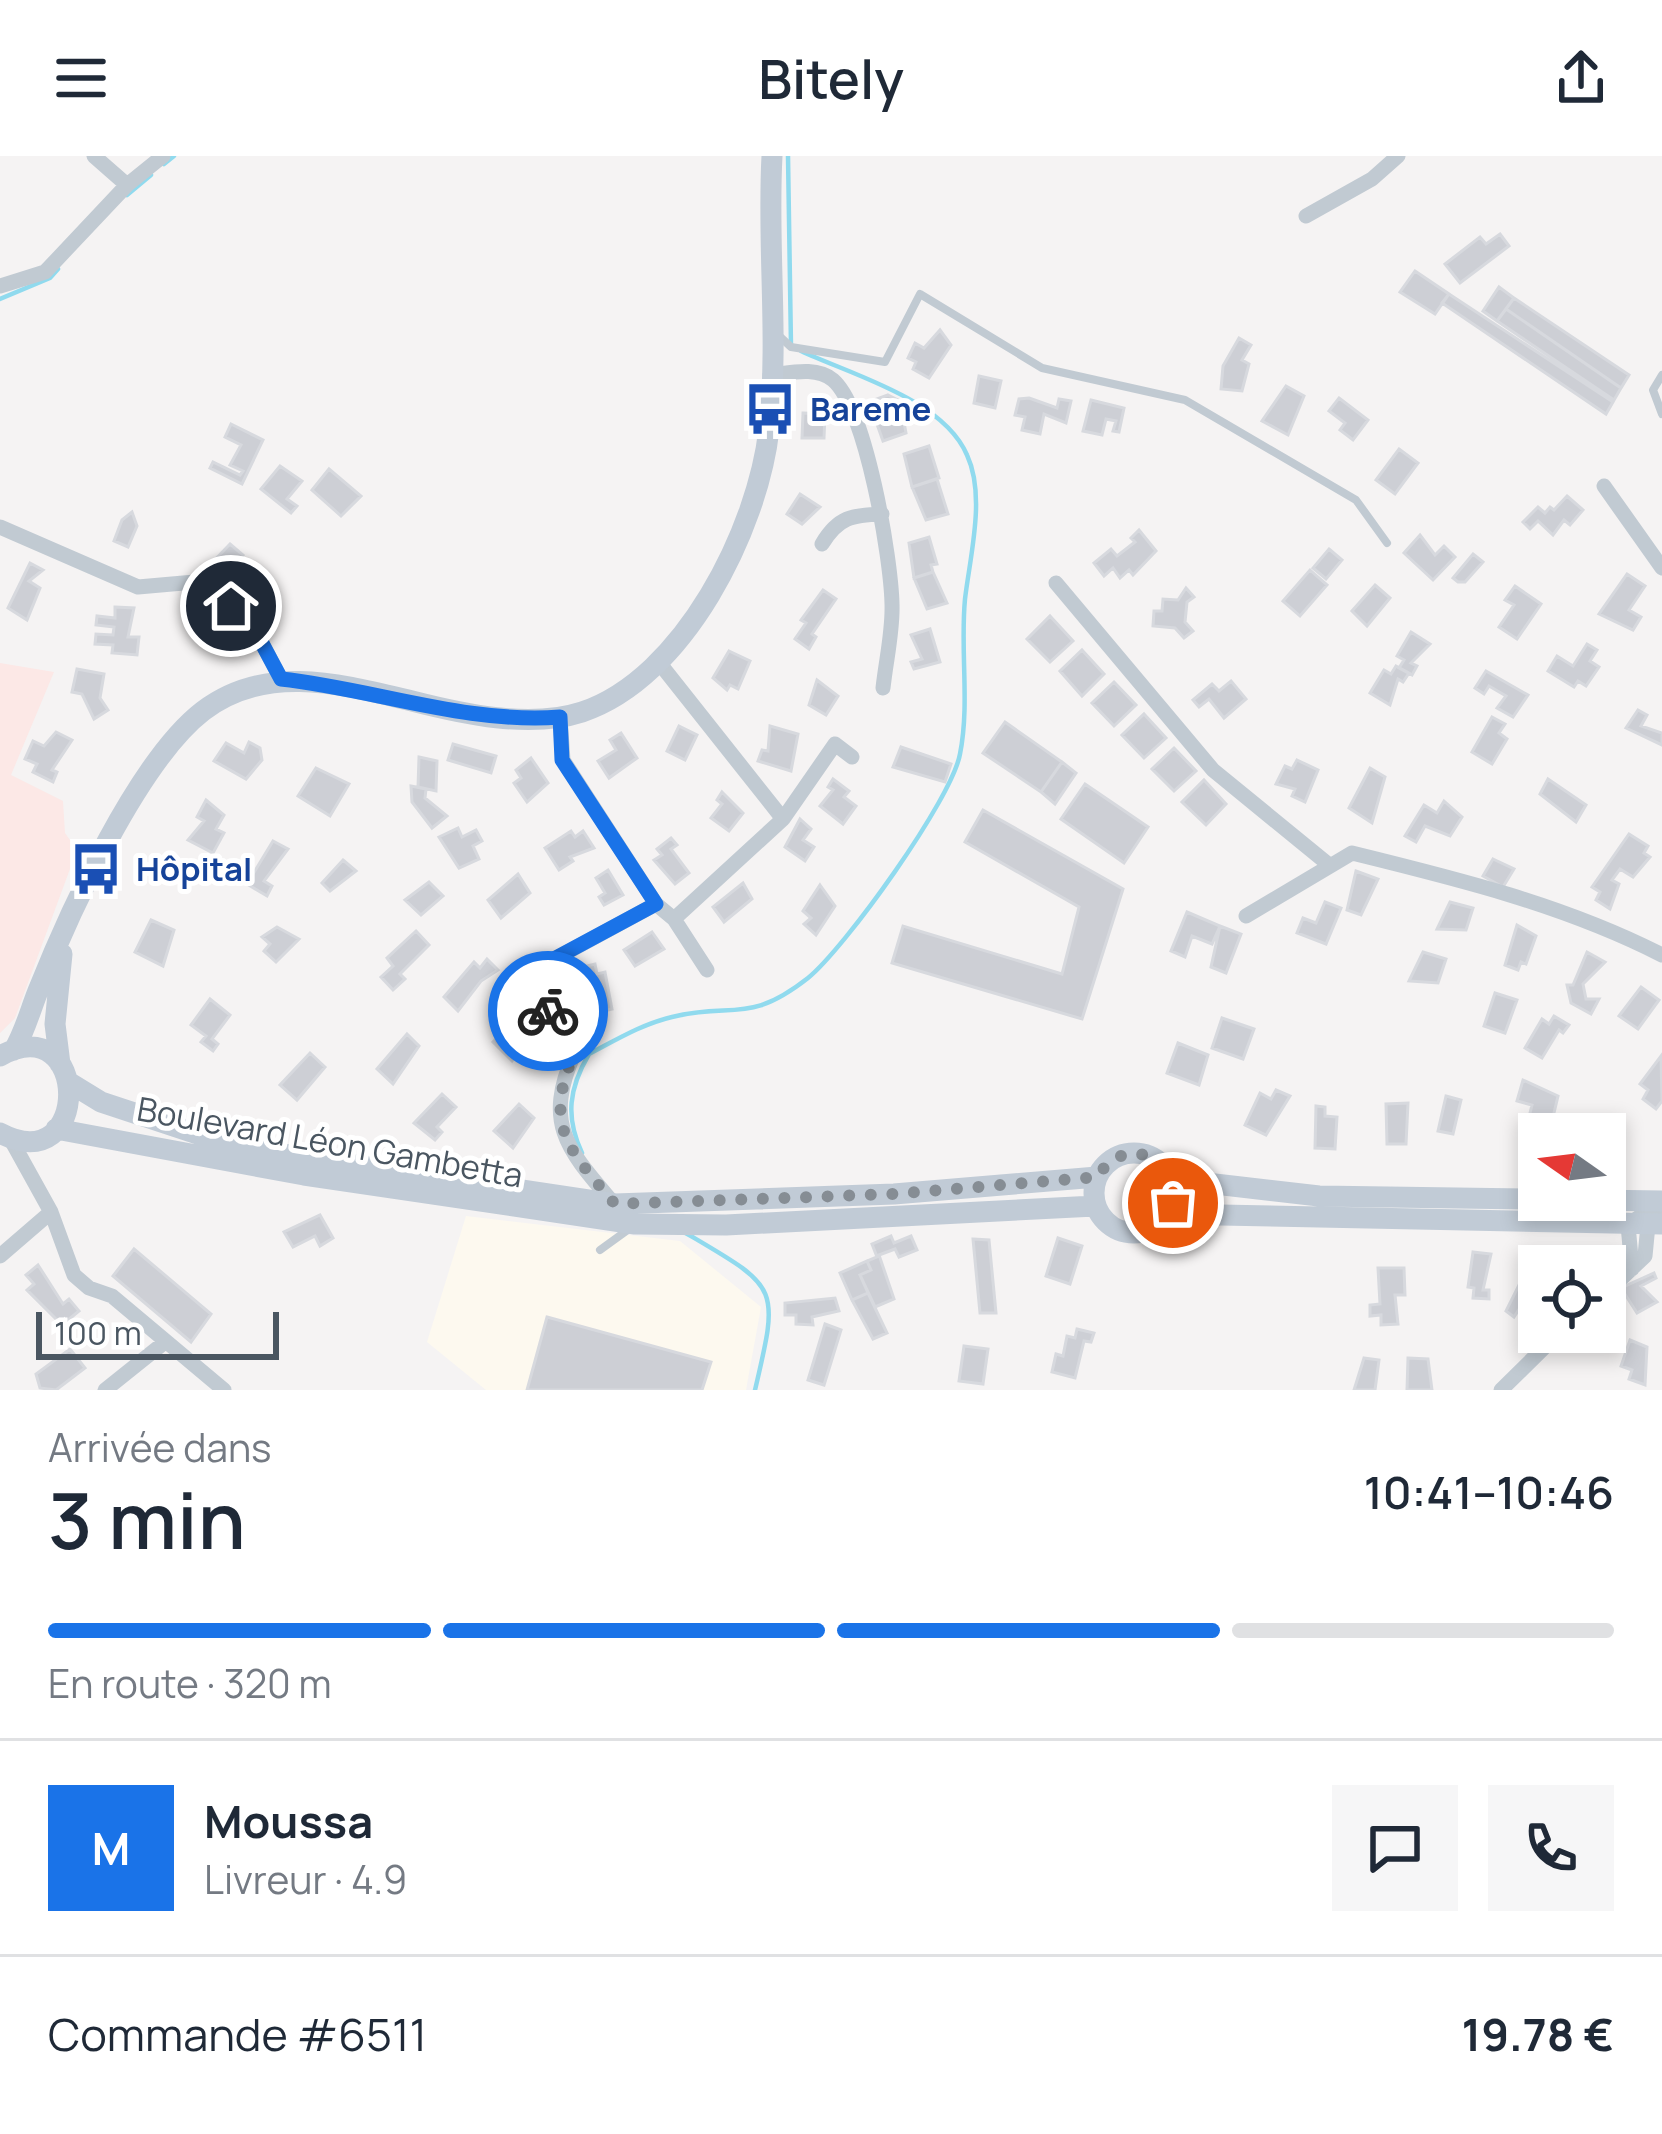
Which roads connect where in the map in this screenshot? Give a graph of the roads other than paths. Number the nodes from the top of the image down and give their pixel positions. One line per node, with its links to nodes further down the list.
1 (94, 156): 5 (street)
2 (163, 156): 5 (street)
3 (772, 156): 8 (main road)
4 (1398, 156): 6 (street)
5 (127, 185): 7 (street)
6 (1306, 216)
7 (0, 286)
8 (771, 328): 9 (main road); 15 (lane)
9 (770, 375): 13 (street); 19 (main road)
10 (1662, 375): 11 (lane)
11 (1662, 414)
12 (1604, 486): 17 (street)
13 (882, 514): 16 (street); 21 (street)
14 (0, 527): 20 (street)
15 (1388, 542)
16 (822, 544)
17 (1662, 568)
18 (1056, 583): 25 (street)
19 (657, 660): 22 (main road); 24 (street)
20 (281, 679): 22 (main road); 29 (main road)
21 (883, 688)
22 (560, 717): 26 (street)
23 (851, 757): 24 (street)
24 (783, 819): 28 (street)
25 (1328, 864): 27 (street); 30 (street)
26 (656, 904): 28 (street); 40 (street)
27 (1246, 916)
28 (674, 919): 31 (street)
29 (64, 935): 32 (main road); 33 (main road)
30 (1662, 955)
31 (706, 970)
32 (4, 1054): 33 (main road, Boulevard Léon Gambetta)
33 (65, 1073): 34 (main road); 40 (main road, Boulevard Léon Gambetta)
34 (50, 1133): 35 (main road, Boulevard Léon Gambetta); 37 (street); 45 (main road, Boulevard Léon Gambetta)
35 (3, 1135): 37 (street)
36 (1097, 1177): 38 (main road); 40 (main road, Boulevard Léon Gambetta); 41 (main road)
37 (33, 1178): 42 (street)
38 (1172, 1179): 43 (main road); 44 (main road)
39 (1662, 1201): 44 (main road)
40 (615, 1204)
41 (1095, 1205): 43 (main road); 45 (main road, Boulevard Léon Gambetta)
42 (51, 1212): 47 (street); 49 (street)
43 (1168, 1214): 44 (main road)
44 (1644, 1217): 48 (street)
45 (635, 1224): 46 (lane)
46 (600, 1250)
47 (0, 1256)
48 (1626, 1275)
49 (165, 1342): 51 (street); 52 (street)
50 (1539, 1353): 53 (street)
51 (105, 1390)
52 (224, 1390)
53 (1501, 1390)

